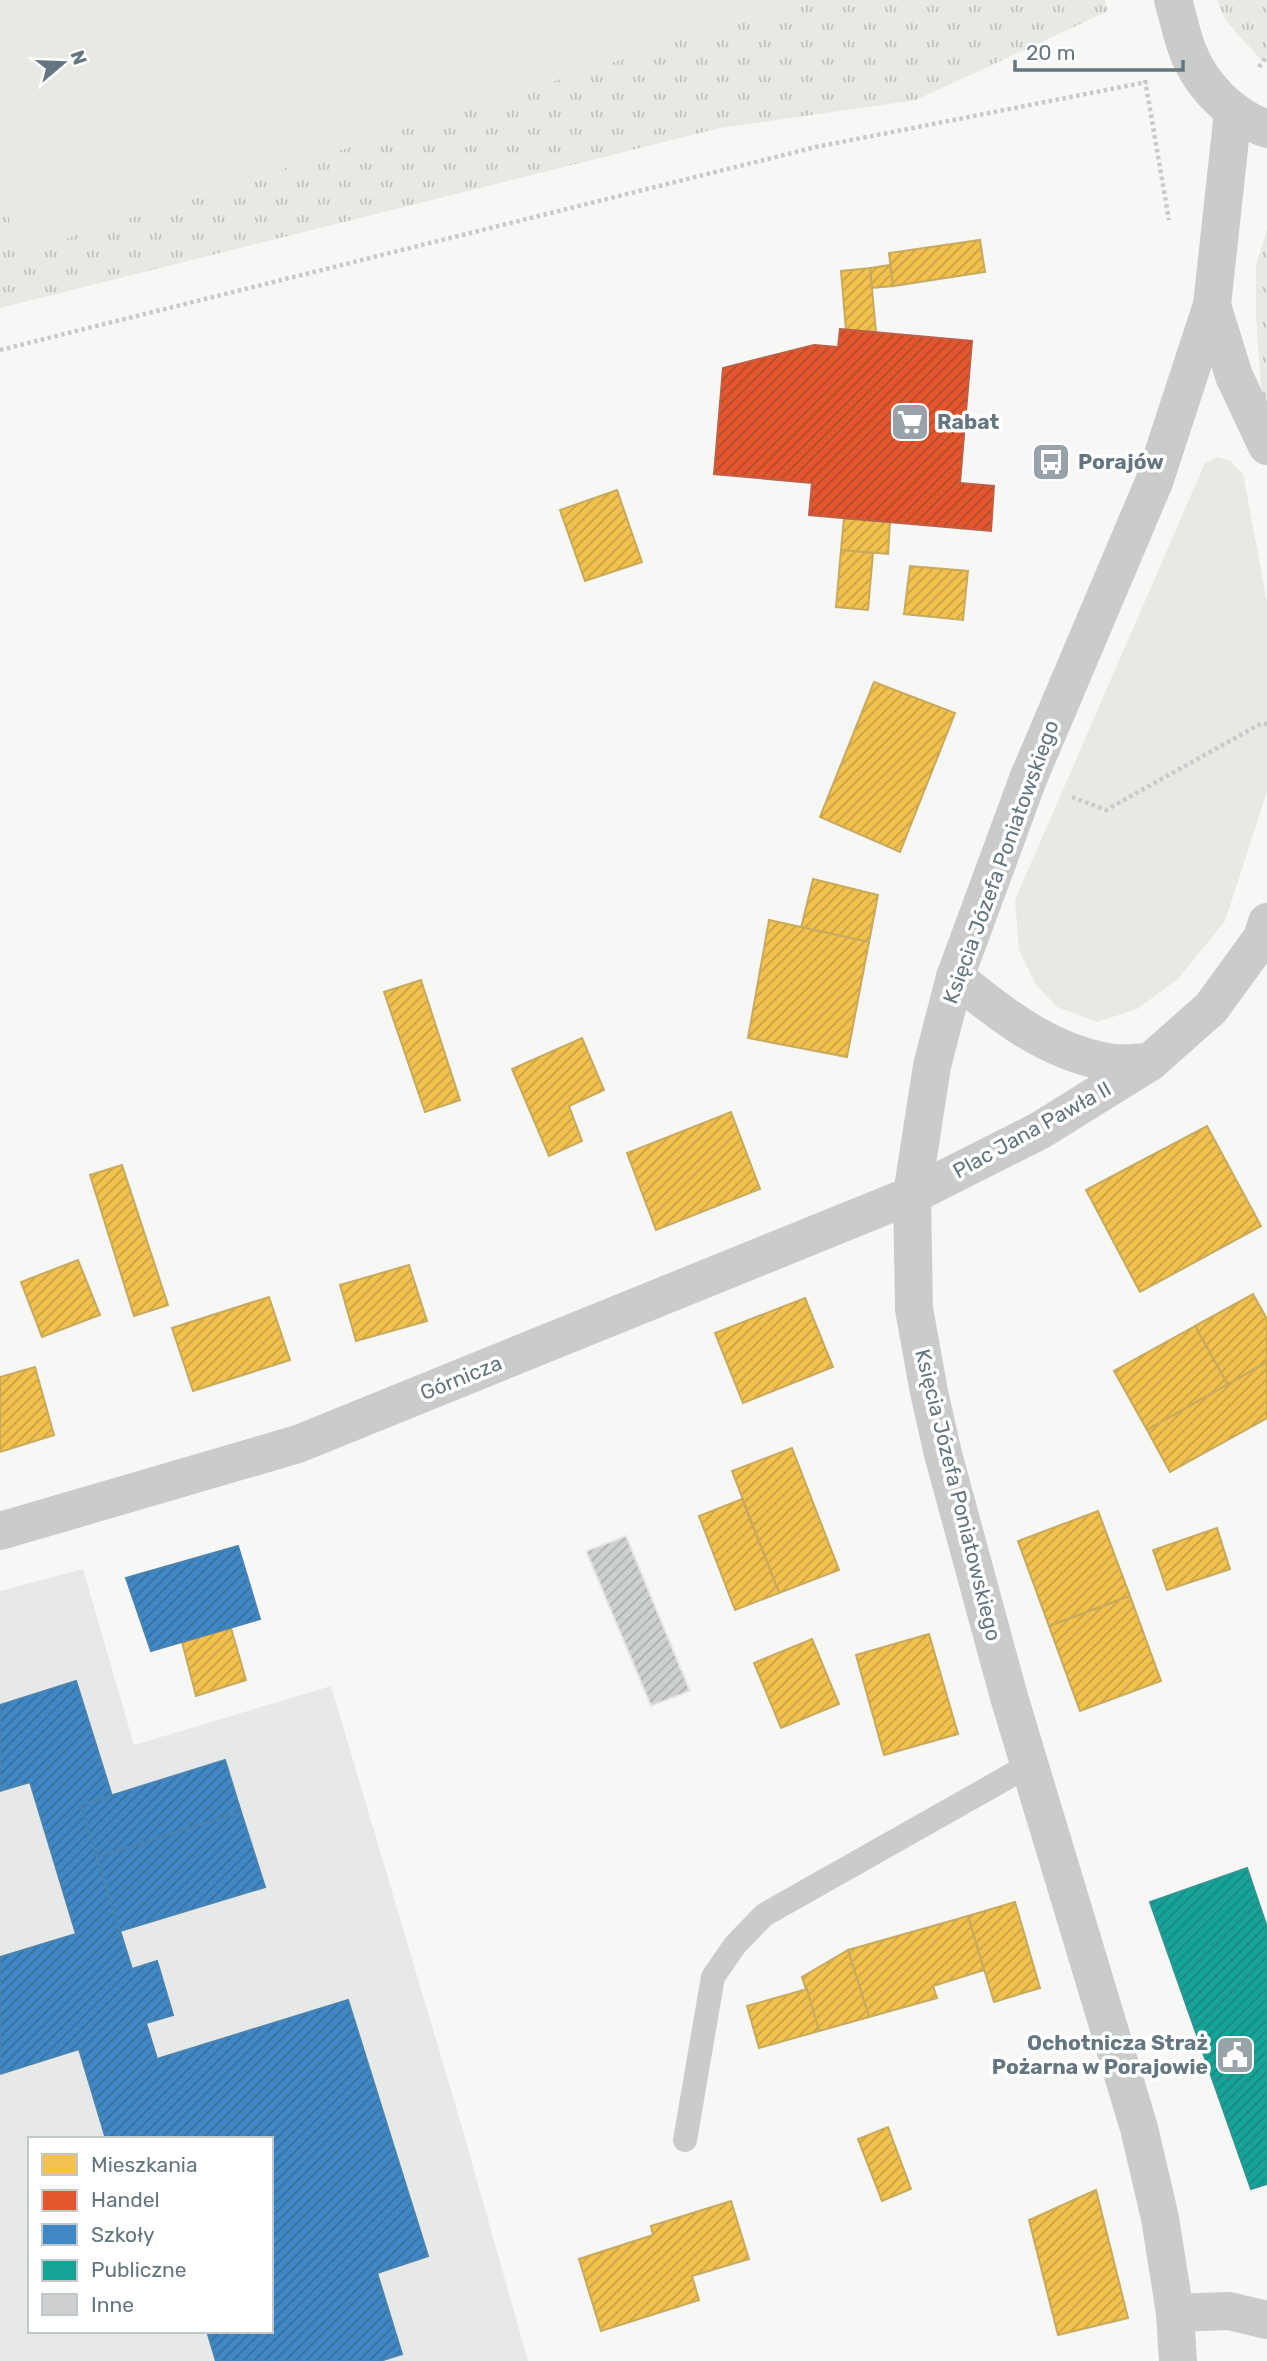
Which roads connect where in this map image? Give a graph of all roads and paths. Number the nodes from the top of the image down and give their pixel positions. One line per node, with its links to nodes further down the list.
1 (1173, 0): 3 (street)
2 (1143, 71): 4 (path)
3 (1199, 72): 4 (path); 5 (street)
4 (1145, 83): 7 (path); 9 (path)
5 (1233, 112): 6 (street); 8 (street, Księcia Józefa Poniatowskiego)
6 (1267, 129)
7 (1170, 225)
8 (1212, 305): 10 (street); 12 (street, Księcia Józefa Poniatowskiego)
9 (0, 350)
10 (1267, 446)
11 (1267, 922): 13 (street, Plac Jana Pawła II)
12 (955, 977): 13 (street, Plac Jana Pawła II); 14 (street, Księcia Józefa Poniatowskiego)
13 (1150, 1062): 14 (street, Plac Jana Pawła II)
14 (912, 1195): 15 (street, Górnicza); 16 (street, Księcia Józefa Poniatowskiego)
15 (0, 1531)
16 (1031, 1764): 17 (lane); 18 (street, Księcia Józefa Poniatowskiego)
17 (685, 2140)
18 (1175, 2313): 19 (street); 20 (street, Księcia Józefa Poniatowskiego)
19 (1267, 2320)
20 (1178, 2361)

